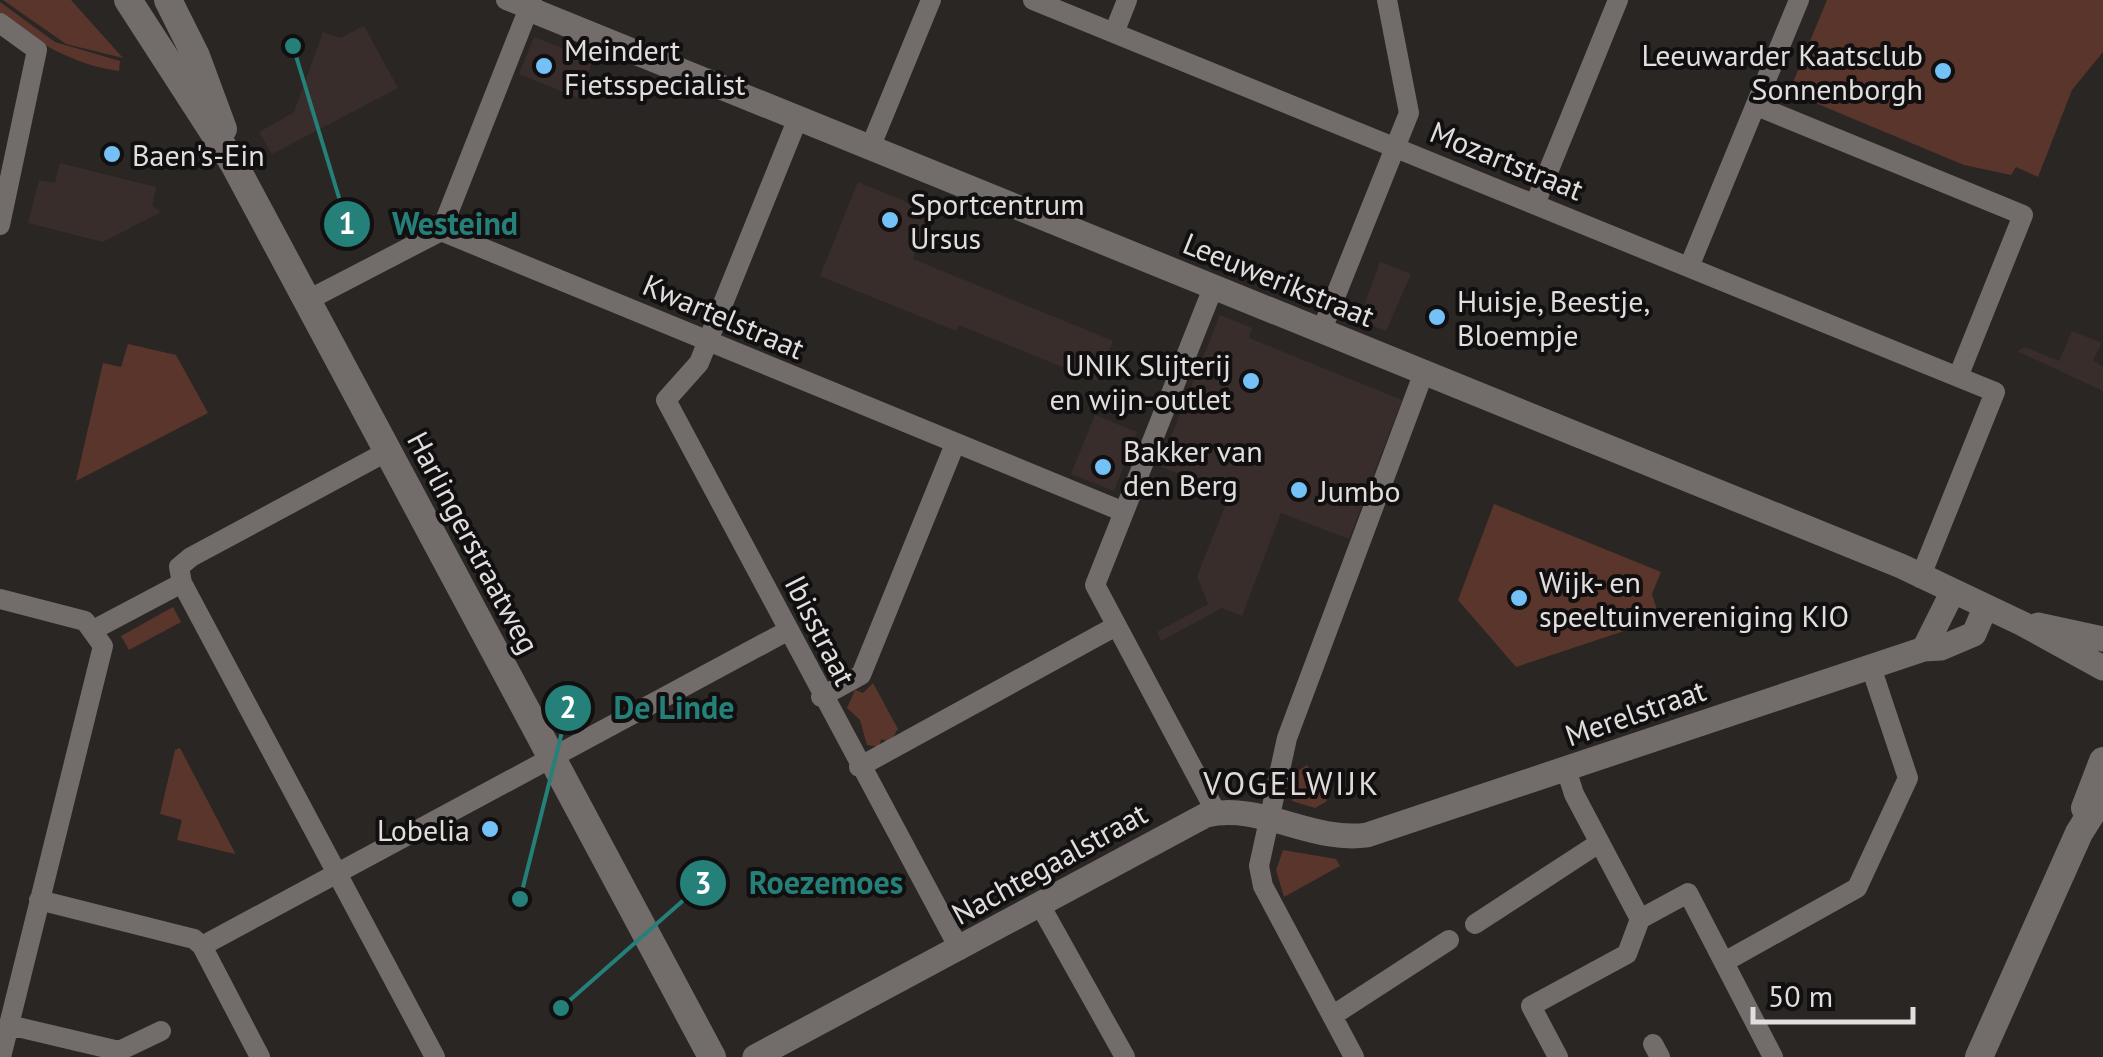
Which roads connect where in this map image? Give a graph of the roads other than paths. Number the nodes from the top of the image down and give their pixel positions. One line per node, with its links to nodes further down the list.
1 (128, 0): 16 (main road, Harlingerstraatweg)
2 (168, 0): 16 (main road, Harlingerstraatweg)
3 (931, 0): 15 (street)
4 (1033, 0): 11 (street, Mozartstraat)
5 (1127, 0): 11 (street)
6 (1387, 0): 14 (street)
7 (1618, 0): 17 (street)
8 (1799, 0): 12 (street)
9 (522, 3): 13 (street, Leeuwerikstraat); 19 (street)
10 (0, 22): 18 (street)
11 (1114, 33): 14 (street, Mozartstraat)
12 (1756, 106): 20 (street); 26 (street)
13 (798, 118): 15 (street, Leeuwerikstraat); 24 (street)
14 (1396, 147): 17 (street, Mozartstraat); 23 (street)
15 (870, 148): 21 (street, Leeuwerikstraat)
16 (234, 164): 22 (main road, Harlingerstraatweg)
17 (1535, 204): 20 (street, Mozartstraat)
18 (0, 225)
19 (441, 231): 22 (street); 24 (street, Kwartelstraat)
20 (1689, 267): 26 (street, Mozartstraat)
21 (1213, 288): 23 (street, Leeuwerikstraat); 29 (street)
22 (308, 300): 28 (main road, Harlingerstraatweg)
23 (1322, 332): 25 (street, Leeuwerikstraat)
24 (708, 342): 27 (street, Kwartelstraat); 38 (street, Ibisstraat)
25 (1424, 372): 30 (street, Leeuwerikstraat); 50 (street)
26 (1958, 377): 30 (street, Mozartstraat)
27 (955, 444): 29 (street, Kwartelstraat); 43 (street)
28 (388, 451): 31 (street); 44 (main road, Harlingerstraatweg)
29 (1124, 512): 36 (street)
30 (1920, 578): 32 (street, Leeuwerikstraat)
31 (182, 583): 37 (street); 53 (street)
32 (1952, 593): 34 (street, Leeuwerikstraat); 40 (street)
33 (0, 599): 37 (street)
34 (1985, 608): 35 (street, Leeuwerikstraat); 40 (street, Merelstraat)
35 (2023, 624): 39 (street, Leeuwerikstraat); 42 (street, Leeuwerikstraat)
36 (1116, 626): 46 (street); 49 (street)
37 (95, 629): 54 (street)
38 (789, 630): 43 (street, Ibisstraat); 44 (street)
39 (2103, 639)
40 (1924, 649): 41 (street, Merelstraat)
41 (1871, 666): 47 (street, Merelstraat); 61 (street)
42 (2103, 668)
43 (822, 697): 46 (street, Ibisstraat)
44 (552, 757): 53 (street); 68 (main road, Harlingerstraatweg)
45 (2103, 761): 51 (main road)
46 (859, 767): 60 (street, Ibisstraat)
47 (1566, 770): 50 (street, Merelstraat); 52 (street)
48 (2103, 795): 51 (main road)
49 (1216, 812): 50 (street); 55 (street, Nachtegaalstraat)
50 (1267, 819): 62 (street)
51 (2080, 834): 74 (main road)
52 (1599, 843): 56 (street); 57 (street)
53 (336, 872): 59 (street); 67 (street)
54 (39, 900): 59 (street); 63 (street)
55 (1040, 905): 60 (street, Nachtegaalstraat); 70 (street)
56 (1640, 918): 61 (street); 72 (street)
57 (1474, 924)
58 (1449, 940): 62 (street)
59 (202, 946): 66 (street)
60 (960, 950): 69 (street, Nachtegaalstraat)
61 (1726, 961): 73 (street)
62 (1332, 1016): 71 (street)
63 (9, 1025): 64 (street); 65 (street)
64 (161, 1031)
65 (1, 1057)
66 (260, 1057)
67 (434, 1057)
68 (712, 1057)
69 (755, 1057)
70 (1125, 1057)
71 (1354, 1057)
72 (1558, 1057)
73 (1773, 1057)
74 (1978, 1057)

